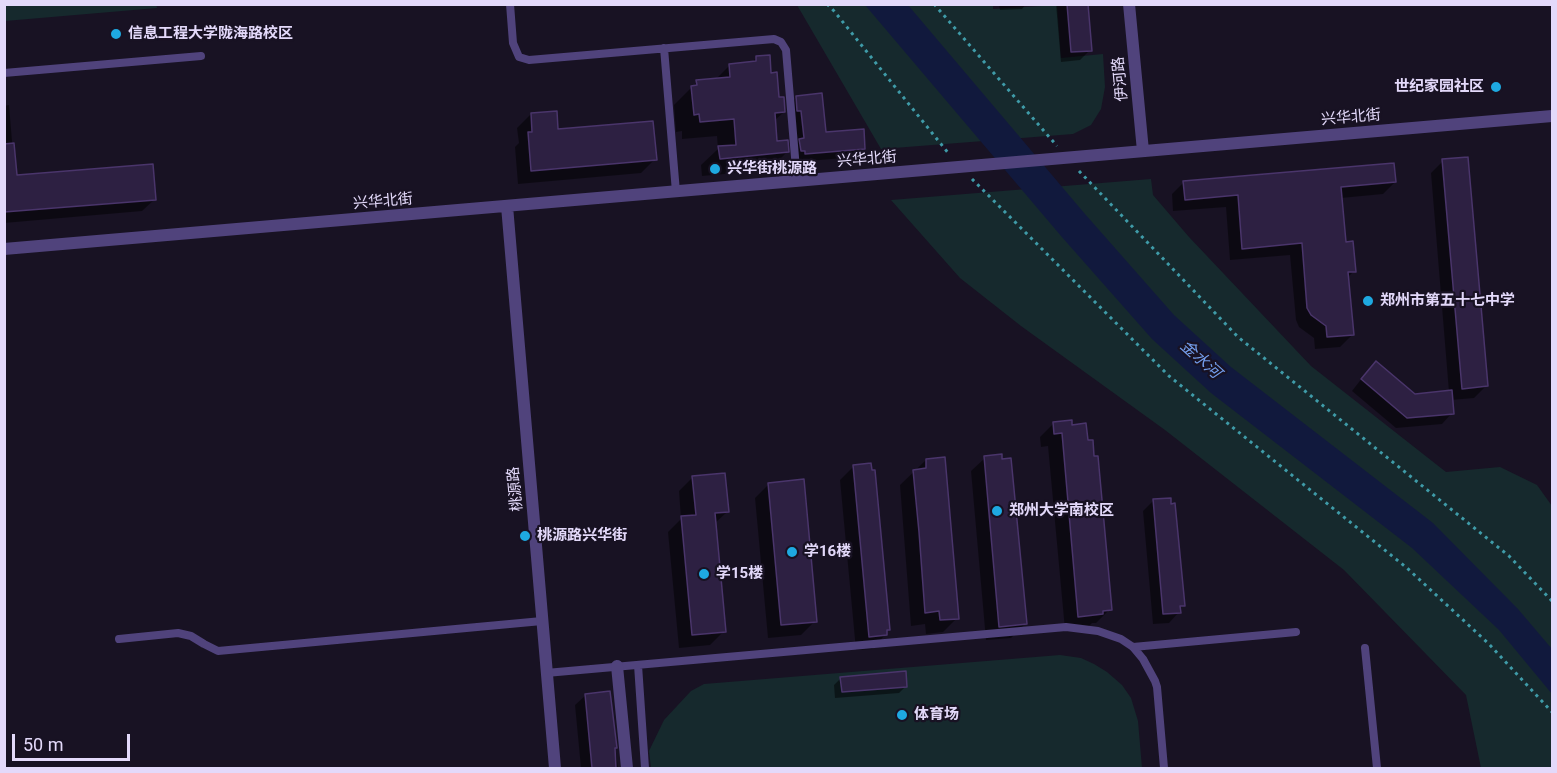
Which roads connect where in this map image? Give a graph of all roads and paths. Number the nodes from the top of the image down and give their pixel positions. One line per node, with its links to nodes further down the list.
1 (510, 4): 5 (lane)
2 (827, 4): 11 (path)
3 (934, 4): 10 (path)
4 (1129, 4): 9 (street, 伊河路)
5 (664, 48): 12 (lane); 13 (lane)
6 (201, 56): 7 (lane)
7 (4, 74)
8 (1552, 116): 9 (street, 兴华北街)
9 (1143, 151): 10 (street, 兴华北街)
10 (1063, 158): 11 (street, 兴华北街); 16 (path)
11 (960, 167): 12 (street, 兴华北街); 25 (path)
12 (797, 181): 13 (street, 兴华北街)
13 (676, 192): 14 (street, 兴华北街)
14 (507, 206): 15 (street, 兴华北街); 17 (street, 桃源路)
15 (4, 249)
16 (1552, 601)
17 (542, 621): 19 (lane); 24 (street, 桃源路)
18 (1296, 632): 20 (lane)
19 (119, 639)
20 (1133, 647): 22 (lane); 29 (lane)
21 (1365, 648): 30 (lane)
22 (638, 664): 23 (lane); 28 (lane)
23 (617, 666): 24 (lane); 27 (street)
24 (546, 672): 26 (street, 桃源路)
25 (1552, 712)
26 (555, 768)
27 (627, 768)
28 (645, 768)
29 (1164, 768)
30 (1377, 768)

